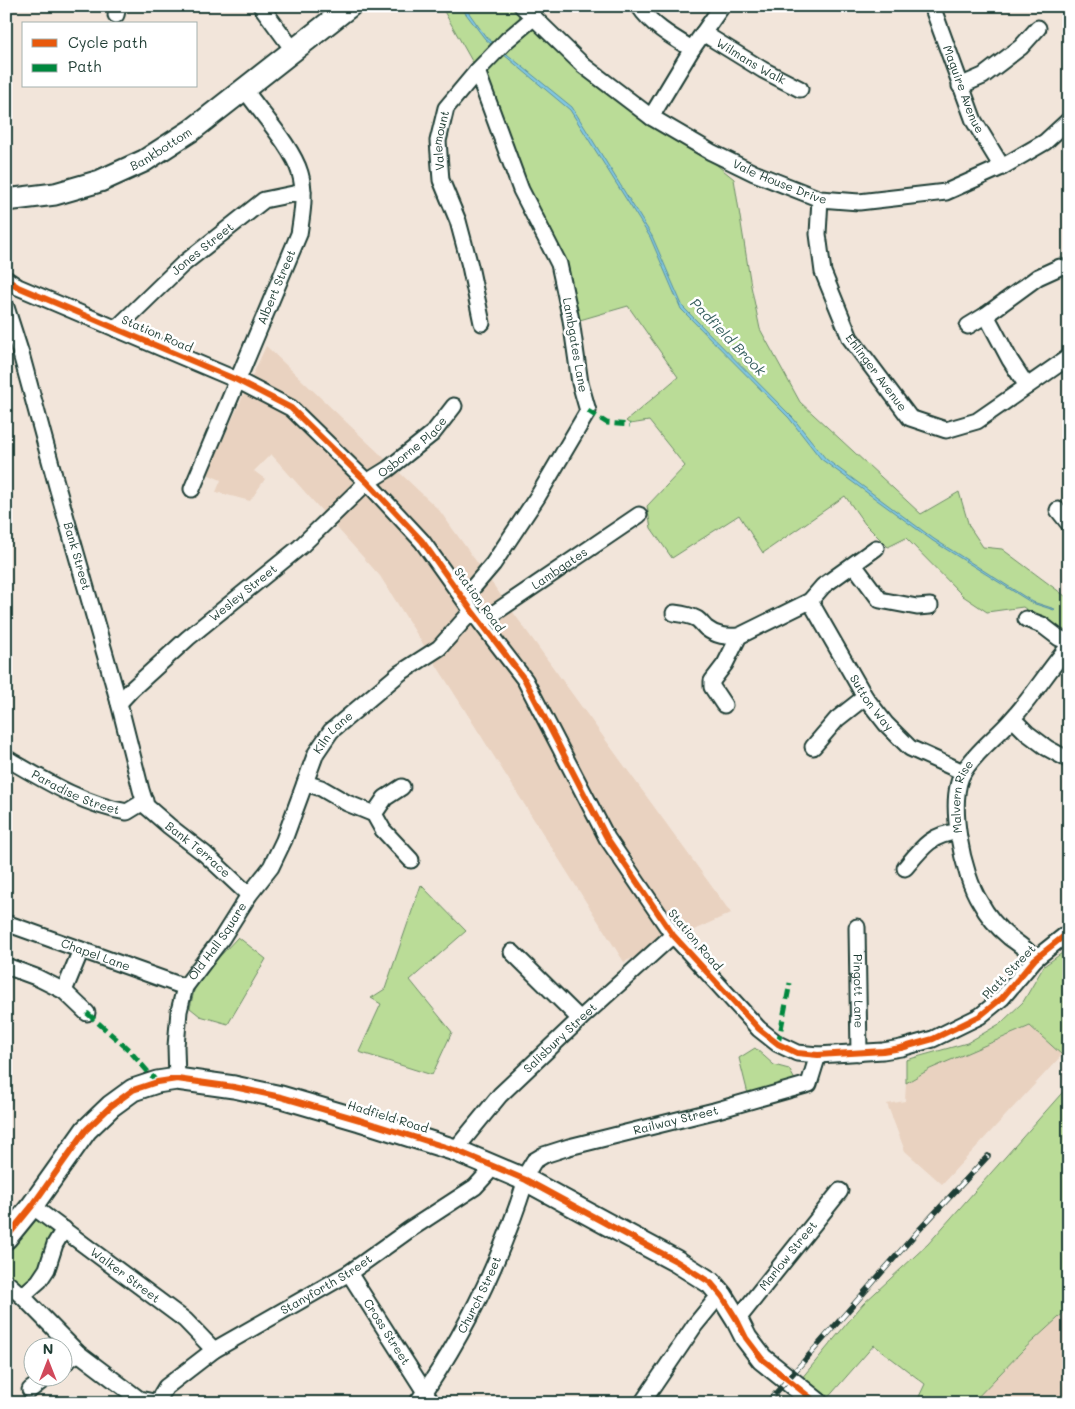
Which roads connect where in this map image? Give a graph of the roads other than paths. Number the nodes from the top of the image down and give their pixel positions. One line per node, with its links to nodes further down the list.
1 (261, 6): 11 (street)
2 (350, 6): 11 (street, Bankbottom)
3 (522, 6): 7 (street, Vale House Drive)
4 (639, 6): 10 (street)
5 (722, 6): 9 (street)
6 (932, 6): 13 (street, Maguire Avenue)
7 (533, 18): 12 (street, Valemount); 16 (street, Vale House Drive)
8 (1038, 28): 13 (street)
9 (704, 32): 10 (street); 14 (street, Wilmans Walk)
10 (692, 49): 16 (street)
11 (294, 51): 15 (street, Bankbottom)
12 (477, 71): 26 (street, Valemount); 42 (street, Lambgates Lane)
13 (960, 86): 18 (street, Maguire Avenue)
14 (800, 89)
15 (245, 90): 19 (street, Albert Street); 21 (street, Bankbottom)
16 (651, 117): 20 (street, Vale House Drive)
17 (1069, 120): 18 (street, Vale House Drive)
18 (1002, 167): 20 (street, Vale House Drive)
19 (303, 192): 28 (street, Jones Street); 30 (street, Albert Street)
20 (820, 199): 31 (street, Ehlinger Avenue)
21 (6, 200)
22 (1060, 267): 25 (street)
23 (6, 279): 28 (street, Station Road)
24 (6, 306): 49 (street, Bank Street)
25 (986, 315): 27 (street); 31 (street)
26 (482, 323)
27 (968, 326)
28 (116, 329): 30 (street, Station Road)
29 (1069, 357): 31 (street, Ehlinger Avenue)
30 (237, 380): 33 (street, Station Road); 34 (street, Albert Street)
31 (1027, 386)
32 (454, 406): 33 (street, Osborne Place)
33 (367, 482): 42 (street, Station Road); 49 (street, Wesley Street)
34 (192, 489)
35 (1058, 510): 37 (street)
36 (639, 514): 42 (street, Lambgates)
37 (1069, 524)
38 (876, 548): 39 (street)
39 (854, 565): 40 (street); 41 (street)
40 (810, 601): 45 (street); 48 (street, Sutton Way)
41 (930, 606)
42 (472, 611): 56 (street, Kiln Lane); 67 (street, Station Road)
43 (674, 613): 45 (street)
44 (1026, 620): 46 (street)
45 (739, 636): 50 (street)
46 (1069, 642)
47 (1069, 646): 51 (street, Malvern Rise)
48 (865, 697): 52 (street); 55 (street, Sutton Way)
49 (119, 703): 58 (street, Bank Street)
50 (724, 705)
51 (1013, 719): 54 (street); 55 (street, Malvern Rise)
52 (812, 747)
53 (6, 758): 58 (street, Paradise Street)
54 (1069, 760)
55 (963, 772): 60 (street, Malvern Rise)
56 (305, 783): 59 (street); 63 (street, Kiln Lane)
57 (402, 787): 59 (street)
58 (146, 803): 63 (street, Bank Terrace)
59 (374, 814): 61 (street)
60 (957, 832): 62 (street); 70 (street, Malvern Rise)
61 (411, 860)
62 (906, 868)
63 (249, 895): 72 (street, Old Hall Square)
64 (6, 923): 68 (street, Chapel Lane)
65 (858, 927): 76 (street, Pingott Lane)
66 (1069, 932): 70 (street, Platt Street)
67 (673, 935): 75 (street, Salisbury Street); 77 (street, Station Road)
68 (81, 950): 72 (street, Chapel Lane); 73 (street)
69 (512, 952): 75 (street)
70 (1035, 959): 76 (street, Platt Street)
71 (6, 966): 73 (street)
72 (185, 987): 78 (street)
73 (64, 990): 74 (street)
74 (87, 1012)
75 (580, 1019): 79 (street, Salisbury Street)
76 (859, 1053): 77 (street, Platt Street)
77 (818, 1055): 81 (street, Railway Street)
78 (177, 1079): 79 (street, Hadfield Road); 83 (street, Hadfield Road)
79 (455, 1150): 80 (street, Hadfield Road)
80 (491, 1165): 81 (street, Hadfield Road); 86 (street, Stanyforth Street)
81 (524, 1180): 89 (street, Hadfield Road); 96 (street, Church Street)
82 (840, 1191): 90 (street, Marlow Street)
83 (32, 1206): 84 (street, Walker Street); 85 (street, Hadfield Road)
84 (64, 1229): 88 (street); 91 (street, Walker Street)
85 (6, 1238)
86 (349, 1273): 91 (street, Stanyforth Street); 96 (street, Cross Street)
87 (6, 1282): 88 (street)
88 (22, 1296): 92 (street)
89 (722, 1296): 90 (street, Hadfield Road); 98 (street)
90 (737, 1320): 99 (street, Hadfield Road)
91 (214, 1350): 97 (street, Stanyforth Street)
92 (78, 1353): 93 (street); 97 (street)
93 (72, 1358)
94 (35, 1386): 95 (street)
95 (30, 1390)
96 (425, 1399)
97 (158, 1402)
98 (642, 1403)
99 (817, 1403)

